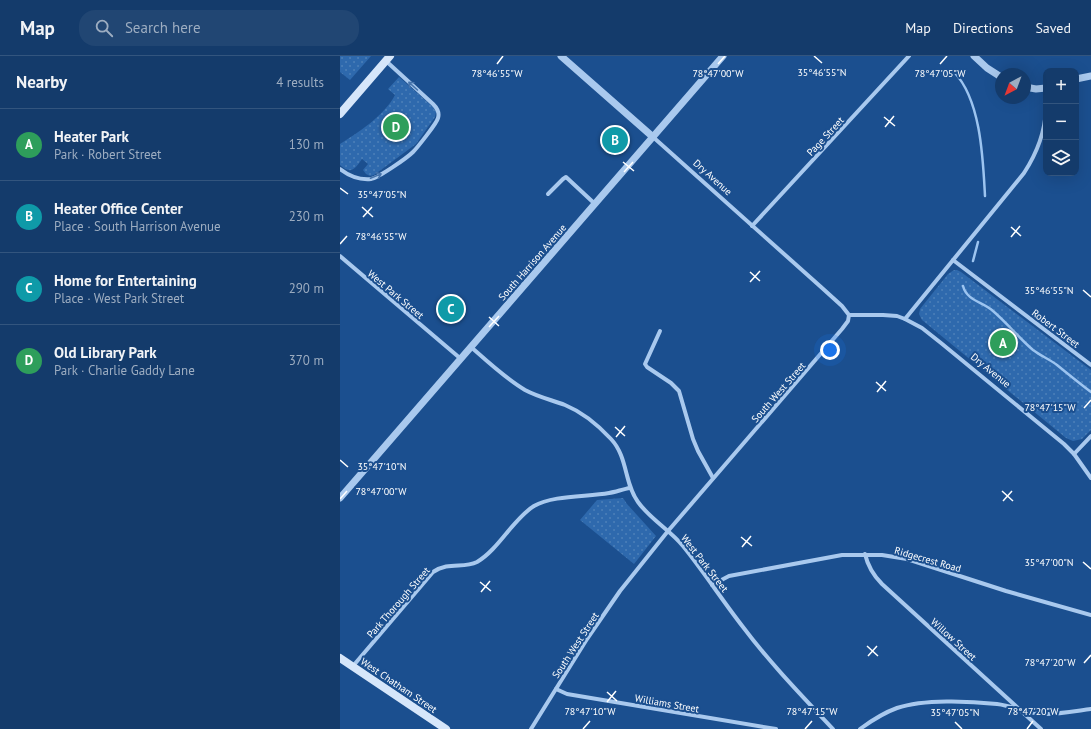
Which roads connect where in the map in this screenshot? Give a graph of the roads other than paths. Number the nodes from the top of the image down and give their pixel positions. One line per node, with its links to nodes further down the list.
1 (561, 56): 13 (street, Dry Avenue)
2 (723, 56): 13 (street, South Harrison Avenue)
3 (909, 56): 17 (street, Page Street)
4 (974, 56): 6 (street)
5 (387, 58): 11 (main road); 14 (street, one-way to 5)
6 (995, 73)
7 (1091, 76): 8 (street)
8 (1079, 78)
9 (1031, 88): 10 (street)
10 (1043, 88)
11 (340, 114)
12 (1043, 133): 19 (street)
13 (653, 137): 16 (street, South Harrison Avenue); 17 (street, Dry Avenue)
14 (340, 169)
15 (548, 194): 16 (street)
16 (595, 204): 23 (street, South Harrison Avenue)
17 (752, 226): 20 (street, Dry Avenue)
18 (340, 256): 24 (street, West Park Street)
19 (953, 260): 21 (street); 25 (street, Robert Street)
20 (850, 315): 21 (street); 28 (street, South West Street)
21 (905, 319): 27 (street, Dry Avenue)
22 (660, 331): 28 (street)
23 (471, 347): 24 (street, South Harrison Avenue); 30 (street, West Park Street)
24 (460, 359): 31 (street, South Harrison Avenue)
25 (1091, 365)
26 (1091, 436): 27 (street)
27 (1074, 454): 29 (street, Dry Avenue)
28 (713, 478): 32 (street, South West Street)
29 (1091, 478)
30 (630, 488): 32 (street, West Park Street); 37 (street, Park Thorough Street)
31 (340, 498)
32 (668, 531): 34 (street, West Park Street); 38 (street, South West Street)
33 (865, 554): 34 (street, Ridgecrest Road); 35 (street, Ridgecrest Road); 40 (street, Willow Street)
34 (712, 585): 44 (street, West Park Street)
35 (1091, 615)
36 (340, 658): 37 (main road, West Chatham Street)
37 (353, 666): 41 (main road, West Chatham Street)
38 (556, 689): 42 (street, South West Street); 43 (street, Williams Street)
39 (1091, 709): 40 (street)
40 (1020, 710): 45 (street); 46 (street, Willow Street)
41 (446, 729)
42 (532, 729)
43 (776, 729)
44 (833, 729)
45 (860, 729)
46 (1041, 729)

